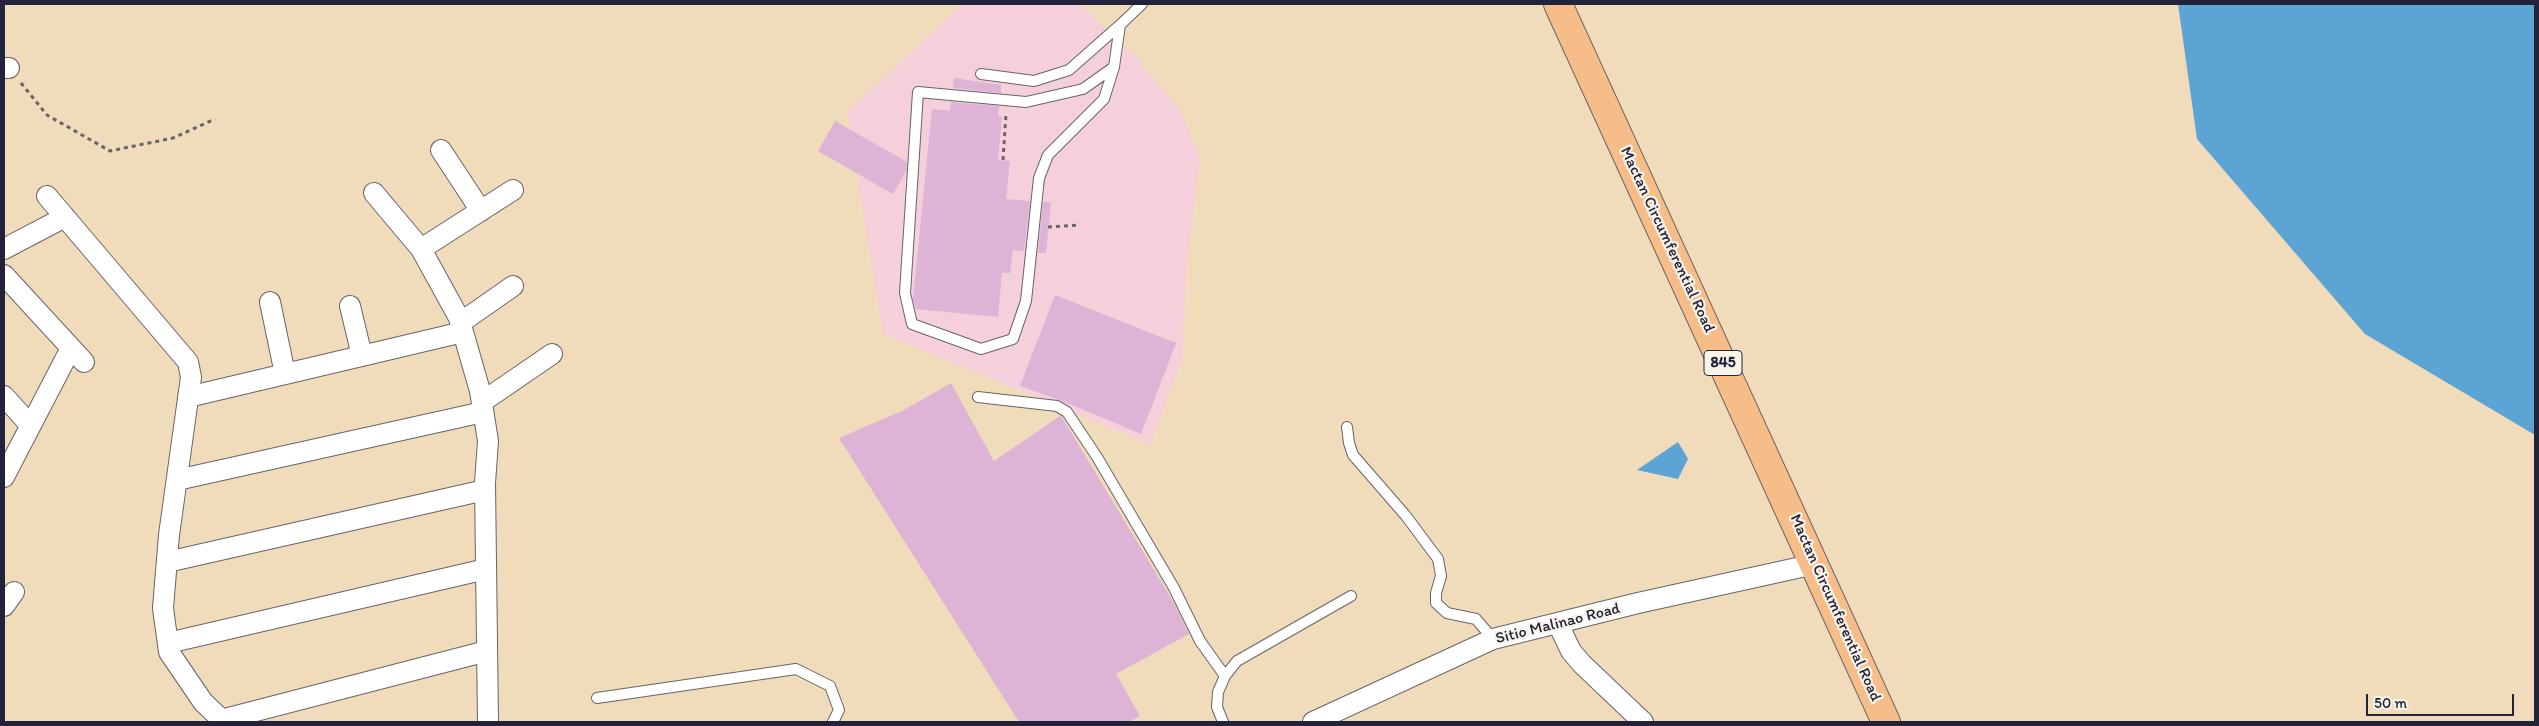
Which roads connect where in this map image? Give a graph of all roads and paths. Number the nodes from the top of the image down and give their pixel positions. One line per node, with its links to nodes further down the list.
1 (1142, 4): 3 (lane)
2 (1558, 4): 38 (main road, Mactan Circumferential Road / 845)
3 (1120, 25): 4 (lane); 6 (lane)
4 (1114, 67): 4 (lane)
5 (6, 68): 8 (path)
6 (981, 74)
7 (1006, 111): 10 (path)
8 (215, 119)
9 (441, 150): 14 (street)
10 (1003, 160)
11 (513, 190): 14 (street)
12 (374, 193): 19 (street)
13 (47, 196): 15 (street)
14 (481, 210): 19 (street)
15 (65, 217): 18 (street); 29 (street)
16 (1080, 225): 17 (path)
17 (1049, 227)
18 (4, 249)
19 (421, 249): 24 (street)
20 (4, 275): 32 (street)
21 (513, 286): 24 (street)
22 (270, 302): 27 (street)
23 (350, 306): 26 (street)
24 (461, 327): 26 (street); 31 (street)
25 (552, 354): 31 (street)
26 (362, 356): 27 (street)
27 (285, 374): 29 (street)
28 (4, 396): 32 (street)
29 (188, 397): 35 (street)
30 (978, 397): 45 (lane)
31 (482, 407): 35 (street); 36 (street)
32 (30, 425): 34 (street)
33 (1347, 426): 42 (lane)
34 (4, 477)
35 (177, 480): 37 (street)
36 (485, 490): 37 (street); 39 (street)
37 (167, 562): 43 (street)
38 (1816, 564): 41 (street, Sitio Malinao Road); 53 (main road, Mactan Circumferential Road / 845)
39 (486, 569): 43 (street); 44 (street)
40 (1351, 596): 45 (lane)
41 (1558, 624): 42 (street, Sitio Malinao Road); 52 (street)
42 (1493, 639): 51 (street, Sitio Malinao Road)
43 (168, 644): 47 (street)
44 (487, 651): 47 (street); 48 (street)
45 (1225, 676): 50 (lane)
46 (598, 698): 49 (lane)
47 (222, 721)
48 (488, 722)
49 (833, 722)
50 (1223, 722)
51 (1313, 722)
52 (1643, 722)
53 (1886, 722)

